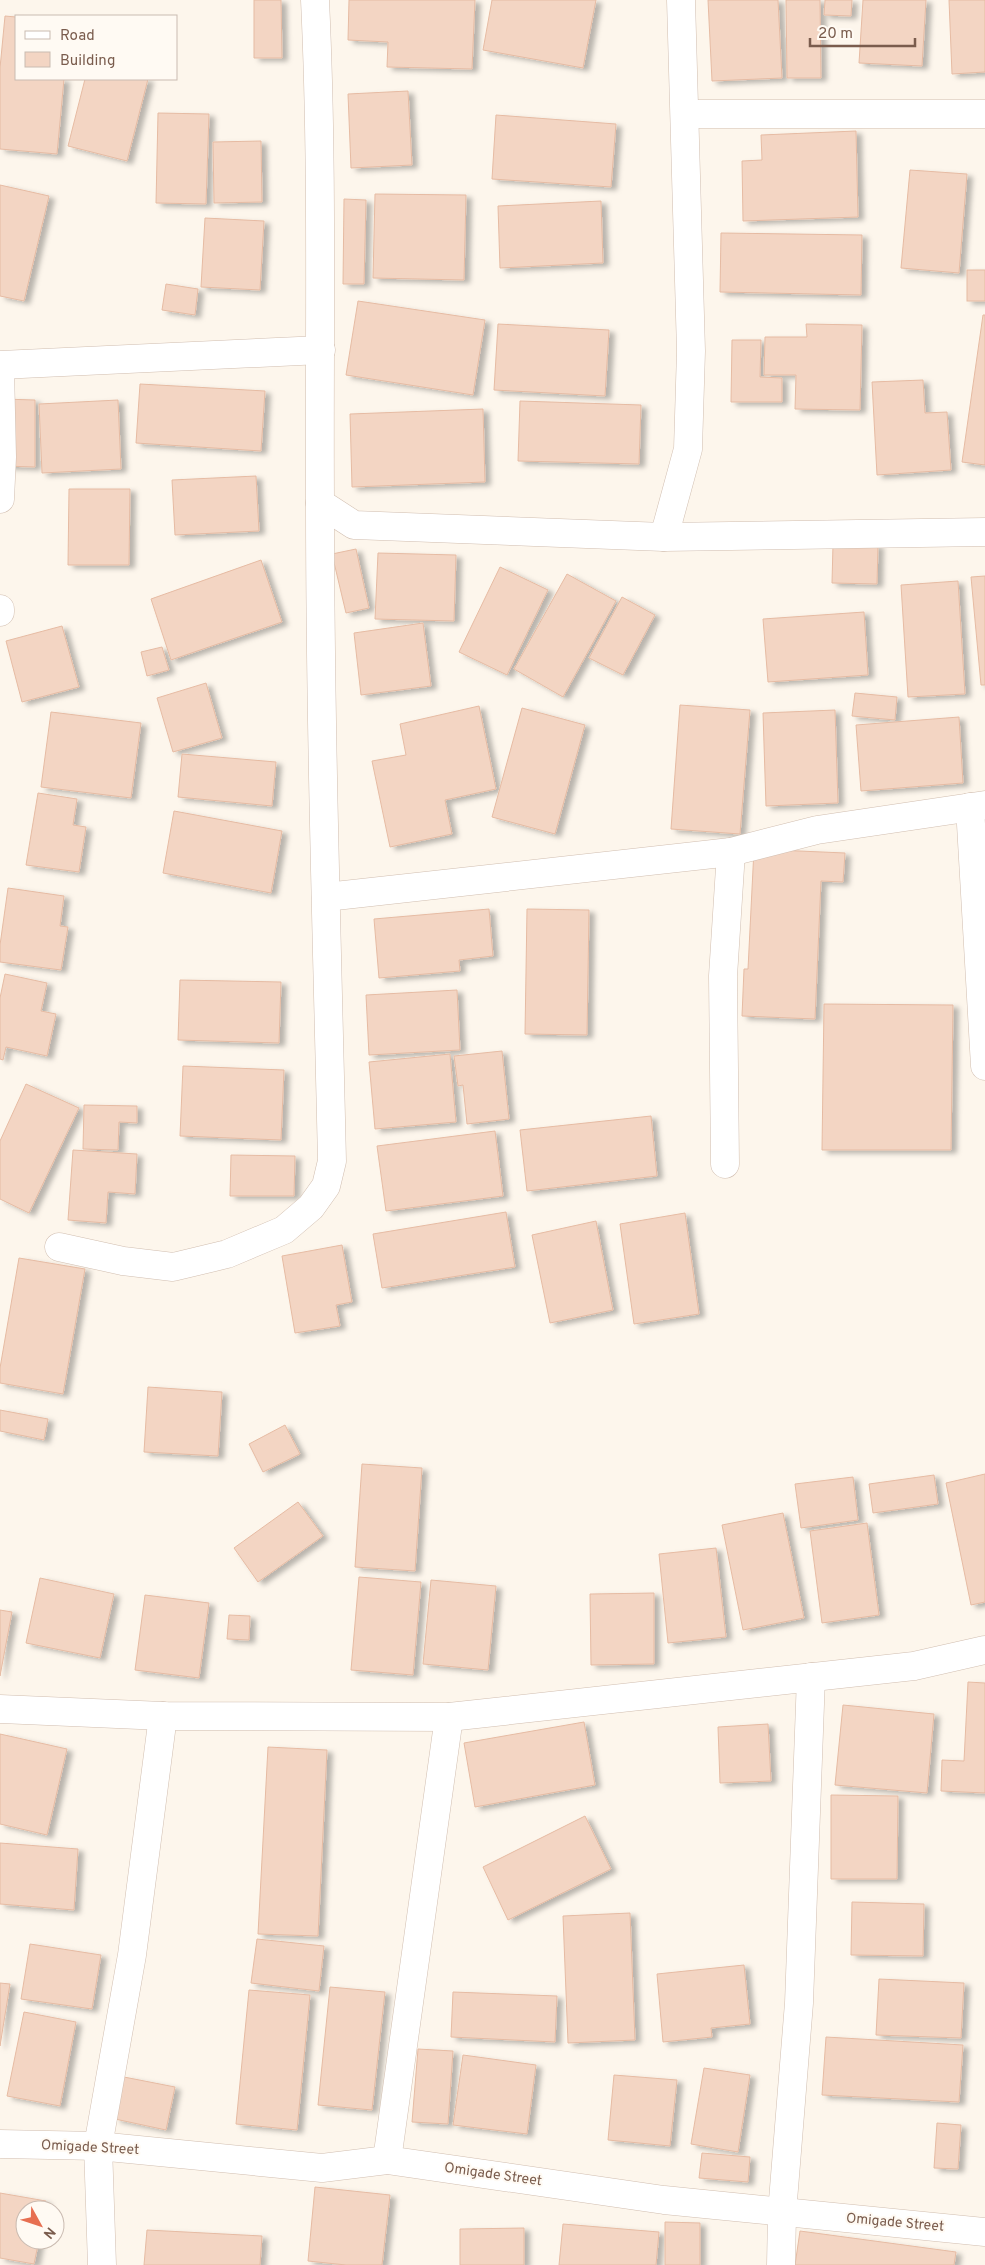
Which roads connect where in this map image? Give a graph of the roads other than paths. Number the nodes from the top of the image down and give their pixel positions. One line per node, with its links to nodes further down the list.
1 (315, 0): 5 (street)
2 (682, 0): 3 (street)
3 (686, 114): 4 (street); 11 (street)
4 (985, 114)
5 (321, 350): 6 (street); 8 (street)
6 (0, 366): 7 (street)
7 (0, 500)
8 (320, 503): 9 (street); 12 (street)
9 (354, 525): 11 (street); 12 (street)
10 (985, 532): 11 (street)
11 (664, 537)
12 (321, 549): 15 (street)
13 (978, 806): 14 (street); 16 (street)
14 (731, 852): 15 (street); 17 (street)
15 (326, 897): 18 (street)
16 (985, 1066)
17 (725, 1164)
18 (59, 1247)
19 (985, 1650): 20 (street)
20 (811, 1677): 23 (street); 27 (street)
21 (0, 1709): 22 (street)
22 (163, 1716): 23 (street); 25 (street)
23 (450, 1717): 26 (street)
24 (0, 2144): 25 (street, Omigade Street)
25 (98, 2146): 26 (street, Omigade Street); 29 (street)
26 (387, 2160): 27 (street, Omigade Street)
27 (782, 2213): 28 (street, Omigade Street); 30 (street)
28 (985, 2232)
29 (102, 2265)
30 (781, 2265)

